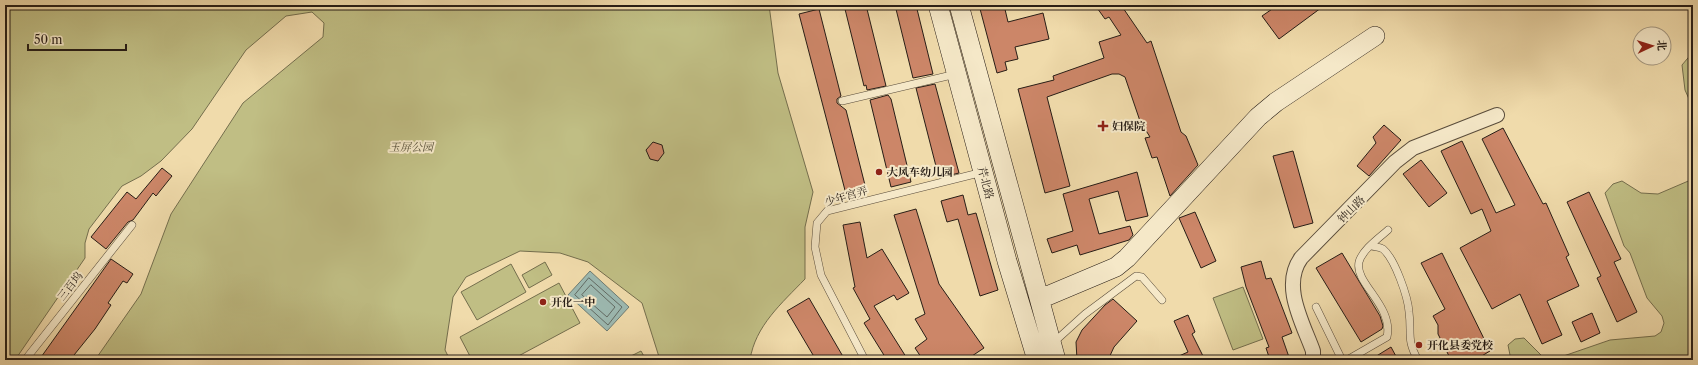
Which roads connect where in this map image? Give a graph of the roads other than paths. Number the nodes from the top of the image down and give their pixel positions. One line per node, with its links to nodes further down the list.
1 (938, 5): 4 (main road, 芹北路)
2 (959, 5): 11 (main road, 芹北路)
3 (1375, 36): 13 (main road)
4 (956, 74): 5 (lane); 7 (main road, 芹北路)
5 (842, 101)
6 (1497, 115): 20 (street, 钟山路)
7 (983, 172): 12 (main road, 芹北路); 18 (lane, 少年宫弄)
8 (132, 225): 17 (lane, 三百坞)
9 (1388, 230): 10 (lane)
10 (1372, 246): 22 (lane); 23 (lane)
11 (1028, 254): 12 (main road); 13 (main road, 芹北路)
12 (1007, 261): 19 (main road, 芹北路)
13 (1040, 300): 16 (main road, 芹北路)
14 (1162, 300): 16 (lane)
15 (1316, 307): 21 (lane)
16 (1054, 352)
17 (25, 360)
18 (866, 360)
19 (1036, 360)
20 (1313, 360)
21 (1342, 360)
22 (1347, 360)
23 (1418, 360)

